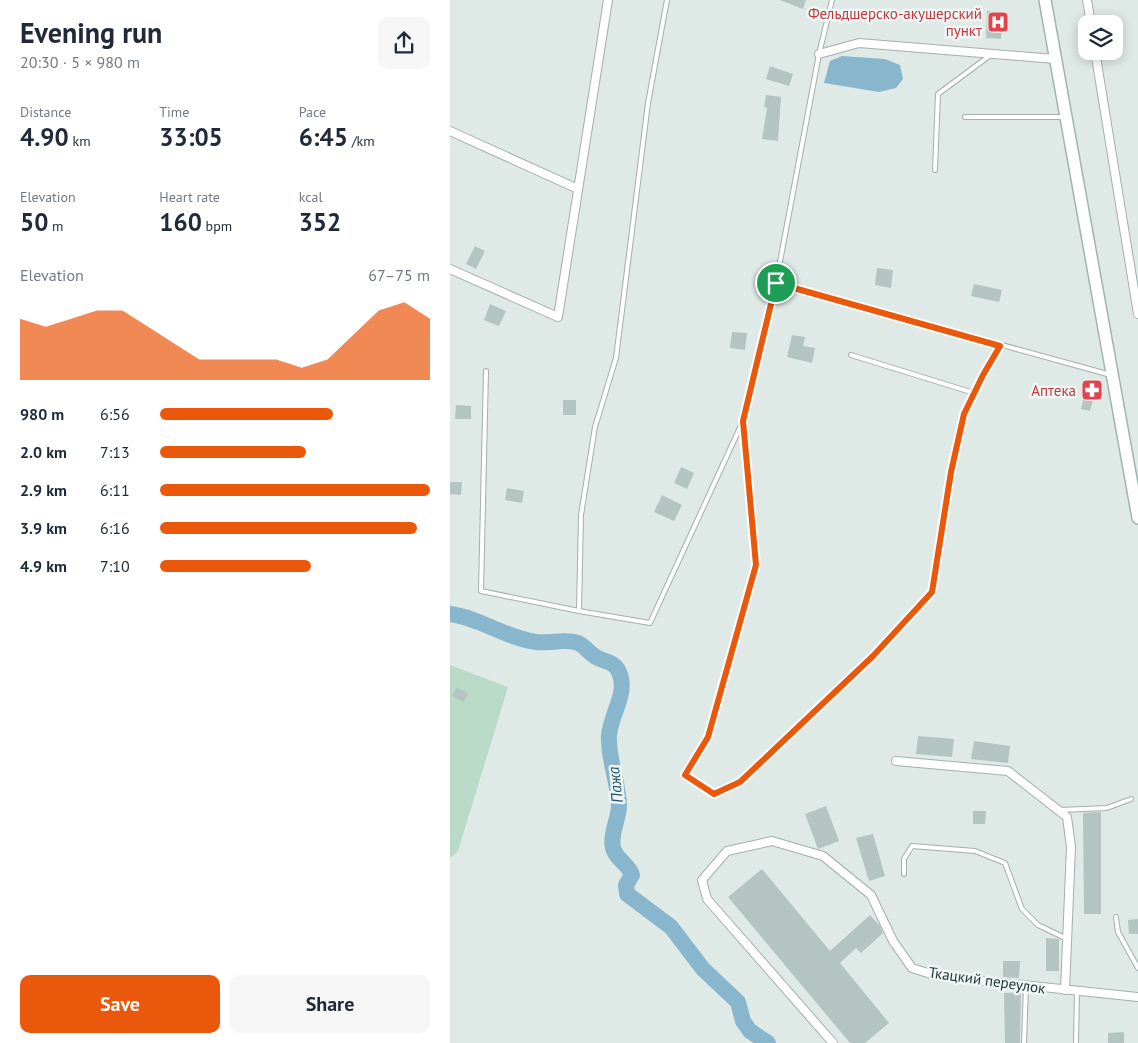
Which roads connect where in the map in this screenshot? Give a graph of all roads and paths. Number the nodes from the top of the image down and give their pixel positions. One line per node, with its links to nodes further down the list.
1 (608, 0): 15 (street)
2 (667, 0): 26 (lane)
3 (832, 0): 7 (lane)
4 (1045, 0): 9 (main road)
5 (1087, 0): 6 (street)
6 (1089, 15)
7 (819, 54): 8 (street); 17 (lane)
8 (993, 54): 9 (street); 14 (lane)
9 (1055, 59): 12 (main road)
10 (1096, 60): 18 (street)
11 (964, 117): 12 (lane)
12 (1066, 117): 22 (main road)
13 (450, 130): 15 (street)
14 (935, 170)
15 (578, 189): 16 (street)
16 (450, 269)
17 (776, 283): 19 (lane); 24 (lane)
18 (1138, 314)
19 (1000, 346): 22 (lane); 23 (lane)
20 (851, 355): 23 (lane)
21 (486, 371): 26 (lane)
22 (1113, 375): 25 (main road)
23 (974, 393): 24 (lane)
24 (743, 421): 26 (lane)
25 (1138, 518)
26 (579, 611)
27 (896, 761): 29 (street)
28 (1131, 799): 29 (lane)
29 (1058, 810): 32 (street)
30 (904, 874): 32 (lane)
31 (1116, 917): 33 (lane)
32 (1067, 939): 35 (street)
33 (1138, 968)
34 (1026, 986): 35 (street, Ткацкий переулок); 38 (street, Ткацкий переулок); 39 (lane)
35 (1065, 990): 36 (street, Ткацкий переулок)
36 (1077, 991): 37 (street, Ткацкий переулок); 40 (lane)
37 (1138, 996)
38 (833, 1043)
39 (1024, 1043)
40 (1076, 1043)

